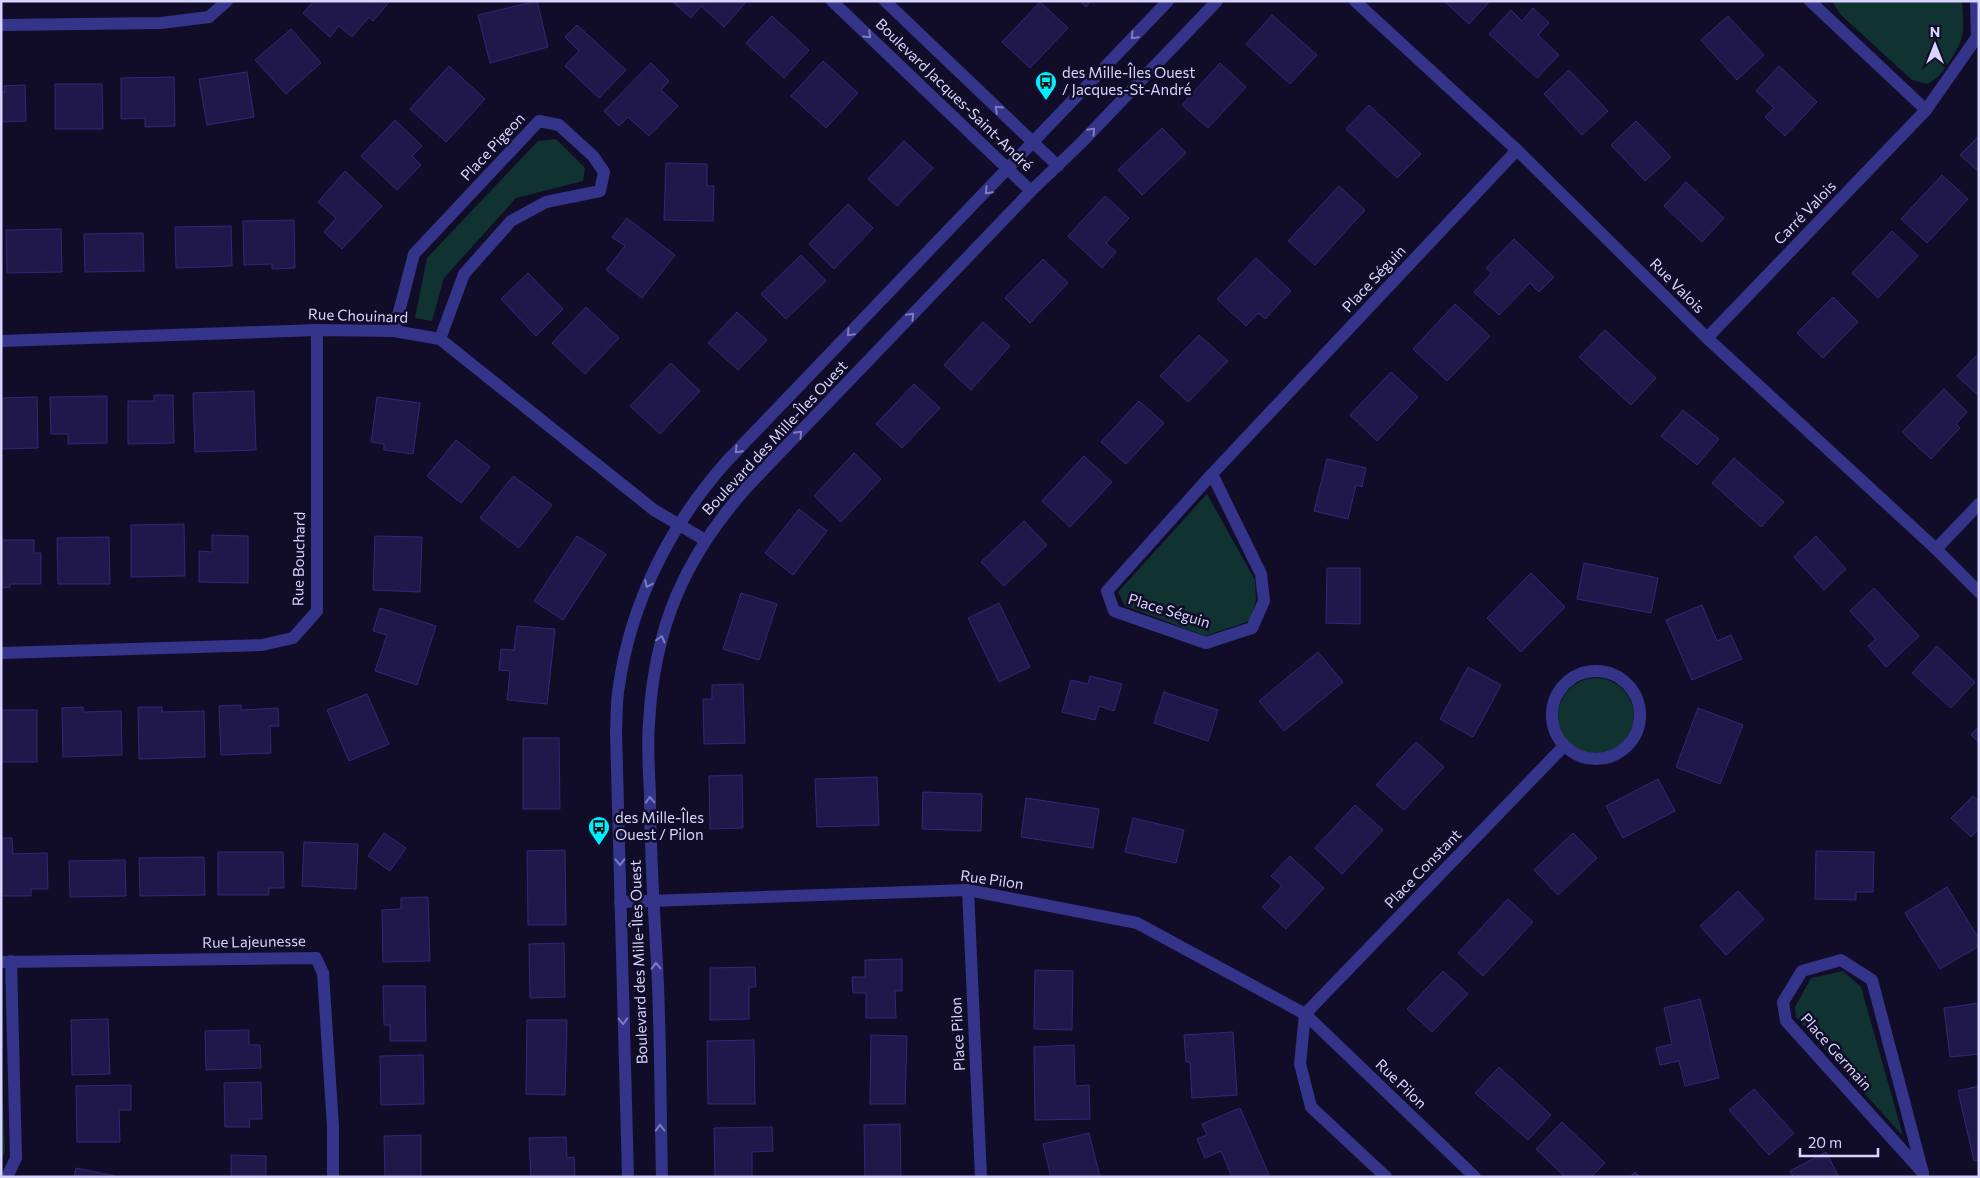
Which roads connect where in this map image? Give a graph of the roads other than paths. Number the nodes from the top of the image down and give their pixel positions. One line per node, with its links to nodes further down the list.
1 (226, 1): 9 (street)
2 (832, 1): 14 (street, Boulevard Jacques-Saint-André, one-way to 14)
3 (885, 1): 11 (street, Boulevard Jacques-Saint-André, one-way to 3)
4 (1168, 1): 11 (street, Boulevard des Mille-Îles Ouest, one-way to 11)
5 (1217, 1): 13 (street, Boulevard des Mille-Îles Ouest, one-way to 5)
6 (1355, 1): 12 (street, Rue Valois)
7 (1810, 1): 10 (street)
8 (1976, 1): 10 (street, Carré Valois)
9 (1, 26)
10 (1926, 110): 18 (street, Carré Valois)
11 (1033, 142): 13 (street, Boulevard Jacques-Saint-André); 14 (street, Boulevard des Mille-Îles Ouest)
12 (1518, 150): 18 (street, Rue Valois); 21 (street, Place Séguin)
13 (1058, 166): 15 (street, Boulevard des Mille-Îles Ouest)
14 (1008, 169): 15 (street, Boulevard Jacques-Saint-André); 23 (street, Boulevard des Mille-Îles Ouest, one-way to 23)
15 (1031, 191): 24 (street, Boulevard des Mille-Îles Ouest, one-way to 15)
16 (317, 330): 17 (street, Rue Chouinard); 20 (street, Rue Chouinard); 27 (street, Rue Bouchard)
17 (394, 331): 19 (street, Rue Chouinard); 19 (street, Place Pigeon)
18 (1707, 338): 25 (street, Rue Valois)
19 (440, 339): 23 (street, Rue Chouinard)
20 (1, 341)
21 (1212, 474): 21 (street, Place Séguin)
22 (1979, 504): 25 (street)
23 (678, 525): 24 (street, Rue Chouinard); 31 (street, Boulevard des Mille-Îles Ouest, one-way to 31)
24 (705, 540): 30 (street, Boulevard des Mille-Îles Ouest, one-way to 24)
25 (1936, 549): 26 (street, Rue Valois)
26 (1979, 592)
27 (1, 653)
28 (1564, 746): 28 (street); 33 (street, Place Constant)
29 (968, 890): 30 (street, Rue Pilon); 33 (street, Rue Pilon); 39 (street, Place Pilon)
30 (653, 901): 31 (street, Rue Pilon); 38 (street, Boulevard des Mille-Îles Ouest, one-way to 30)
31 (620, 902): 37 (street, Boulevard des Mille-Îles Ouest, one-way to 37)
32 (6, 962): 35 (street); 36 (street, Rue Lajeunesse)
33 (1305, 1014): 40 (street); 41 (street, Rue Pilon)
34 (1923, 1175): 34 (street, Place Germain)
35 (7, 1177)
36 (333, 1177)
37 (628, 1177)
38 (662, 1177)
39 (981, 1177)
40 (1386, 1177)
41 (1475, 1177)

